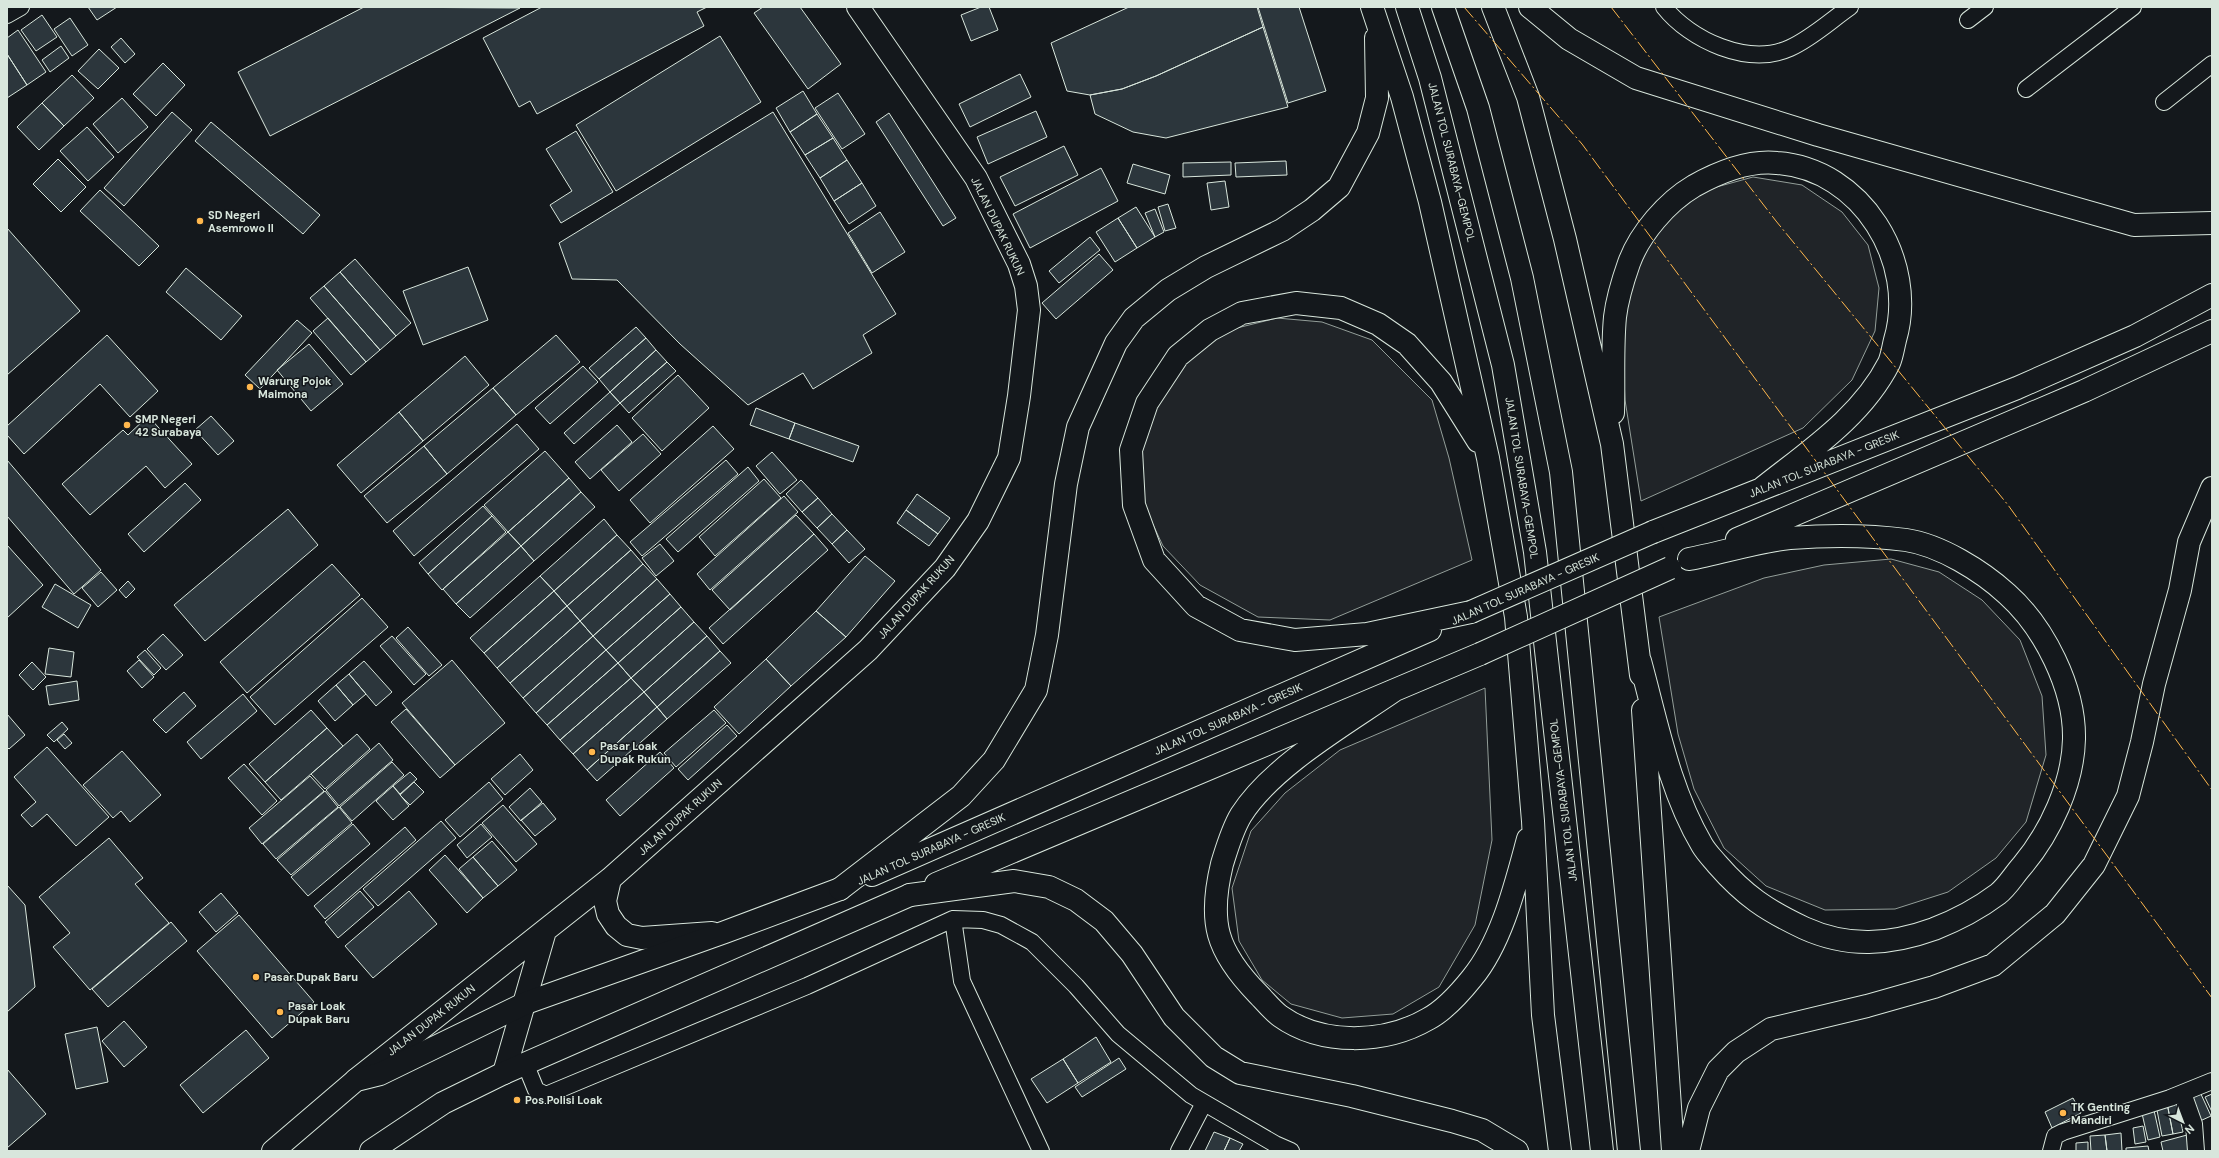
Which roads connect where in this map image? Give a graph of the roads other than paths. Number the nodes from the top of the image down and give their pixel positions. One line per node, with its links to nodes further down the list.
1 (21, 7): 12 (street)
2 (858, 7): 29 (main road, JALAN DUPAK RUKUN)
3 (1407, 7): 49 (main road, JALAN TOL SURABAYA–GEMPOL)
4 (1443, 7): 50 (main road)
5 (1493, 7): 20 (main road)
6 (1530, 7): 17 (main road)
7 (1664, 7): 8 (street)
8 (1850, 7)
9 (1985, 7): 13 (street)
10 (2133, 7): 15 (street)
11 (1374, 11): 21 (main road); 30 (main road)
12 (7, 15)
13 (1968, 20)
14 (2212, 64): 16 (street)
15 (2026, 89)
16 (2164, 102)
17 (2212, 223)
18 (2212, 295): 23 (main road, JALAN TOL SURABAYA - GRESIK)
19 (2212, 332): 24 (main road)
20 (1612, 444): 23 (main road); 26 (main road)
21 (1488, 458): 25 (main road); 28 (main road)
22 (2212, 488): 52 (main road)
23 (1760, 490): 25 (main road, JALAN TOL SURABAYA - GRESIK, bridge)
24 (1680, 564): 26 (main road); 27 (main road, bridge)
25 (1471, 612): 30 (main road, JALAN TOL SURABAYA - GRESIK)
26 (1640, 661): 51 (main road)
27 (1395, 690): 28 (main road); 31 (main road)
28 (1533, 821): 48 (main road)
29 (610, 879): 33 (main road, JALAN DUPAK RUKUN); 34 (main road)
30 (840, 889): 34 (main road, JALAN DUPAK RUKUN)
31 (910, 895): 36 (main road); 47 (main road)
32 (953, 919): 36 (street); 41 (street); 44 (street)
33 (545, 931): 35 (main road); 38 (main road, JALAN DUPAK RUKUN)
34 (726, 932): 35 (main road, JALAN DUPAK RUKUN)
35 (526, 1003): 37 (main road); 38 (main road, JALAN DUPAK RUKUN)
36 (525, 1064): 37 (main road)
37 (504, 1073): 43 (main road)
38 (356, 1080): 42 (main road, JALAN DUPAK RUKUN)
39 (2212, 1081): 40 (street)
40 (2183, 1093): 53 (street); 54 (street)
41 (1204, 1103): 45 (street); 46 (street)
42 (273, 1151)
43 (371, 1151)
44 (1041, 1151)
45 (1179, 1151)
46 (1291, 1151)
47 (1517, 1151)
48 (1560, 1151)
49 (1602, 1151)
50 (1629, 1151)
51 (1673, 1151)
52 (1688, 1151)
53 (2051, 1151)
54 (2196, 1151)

